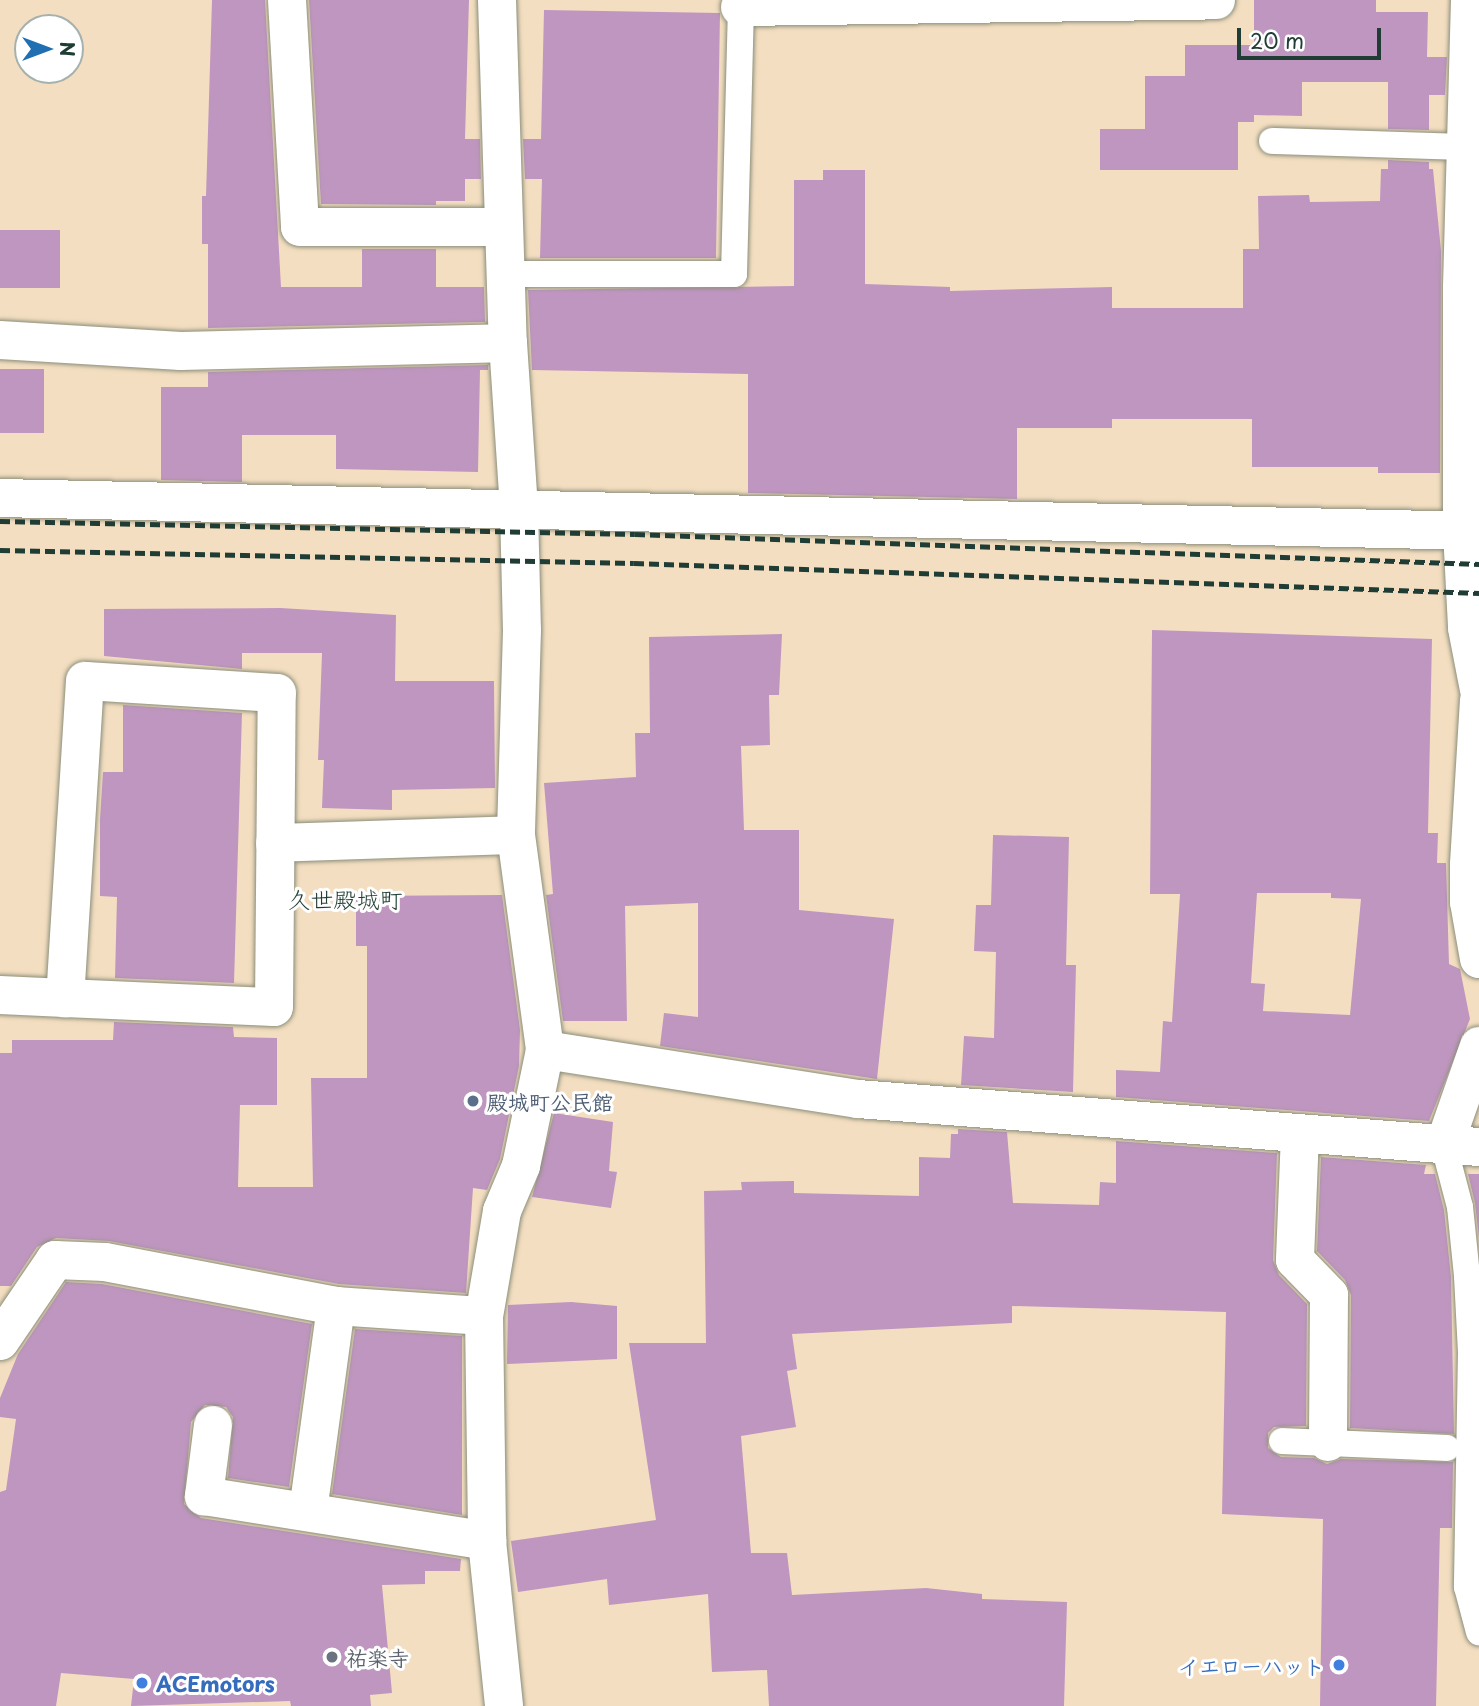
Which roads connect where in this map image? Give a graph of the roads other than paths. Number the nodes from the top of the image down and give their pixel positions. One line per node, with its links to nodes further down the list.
1 (287, 0): 8 (street)
2 (497, 0): 8 (street)
3 (1216, 0): 5 (street)
4 (1470, 0): 7 (street)
5 (741, 4): 9 (lane)
6 (1272, 141): 7 (lane)
7 (1468, 147): 14 (street)
8 (504, 227): 9 (street)
9 (506, 274): 11 (street)
10 (0, 340): 11 (street)
11 (508, 343): 13 (street)
12 (0, 498): 13 (street)
13 (519, 509): 14 (street); 17 (street)
14 (1470, 531): 15 (street)
15 (1479, 690)
16 (1479, 700): 19 (street)
17 (516, 835): 18 (street); 24 (street)
18 (275, 843): 22 (street); 22 (street)
19 (1474, 865): 20 (street)
20 (1479, 959)
21 (0, 995): 22 (street)
22 (65, 998)
23 (1479, 1046): 26 (street)
24 (545, 1050): 25 (street); 28 (street)
25 (1300, 1134): 26 (street); 32 (street)
26 (1462, 1147): 36 (lane)
27 (336, 1306): 28 (street); 29 (street); 34 (street)
28 (484, 1316): 35 (street)
29 (0, 1341)
30 (213, 1425): 34 (street)
31 (1282, 1441): 32 (lane)
32 (1328, 1442): 33 (lane)
33 (1447, 1448)
34 (308, 1511): 35 (street)
35 (486, 1541): 37 (street)
36 (1479, 1632)
37 (504, 1706)

